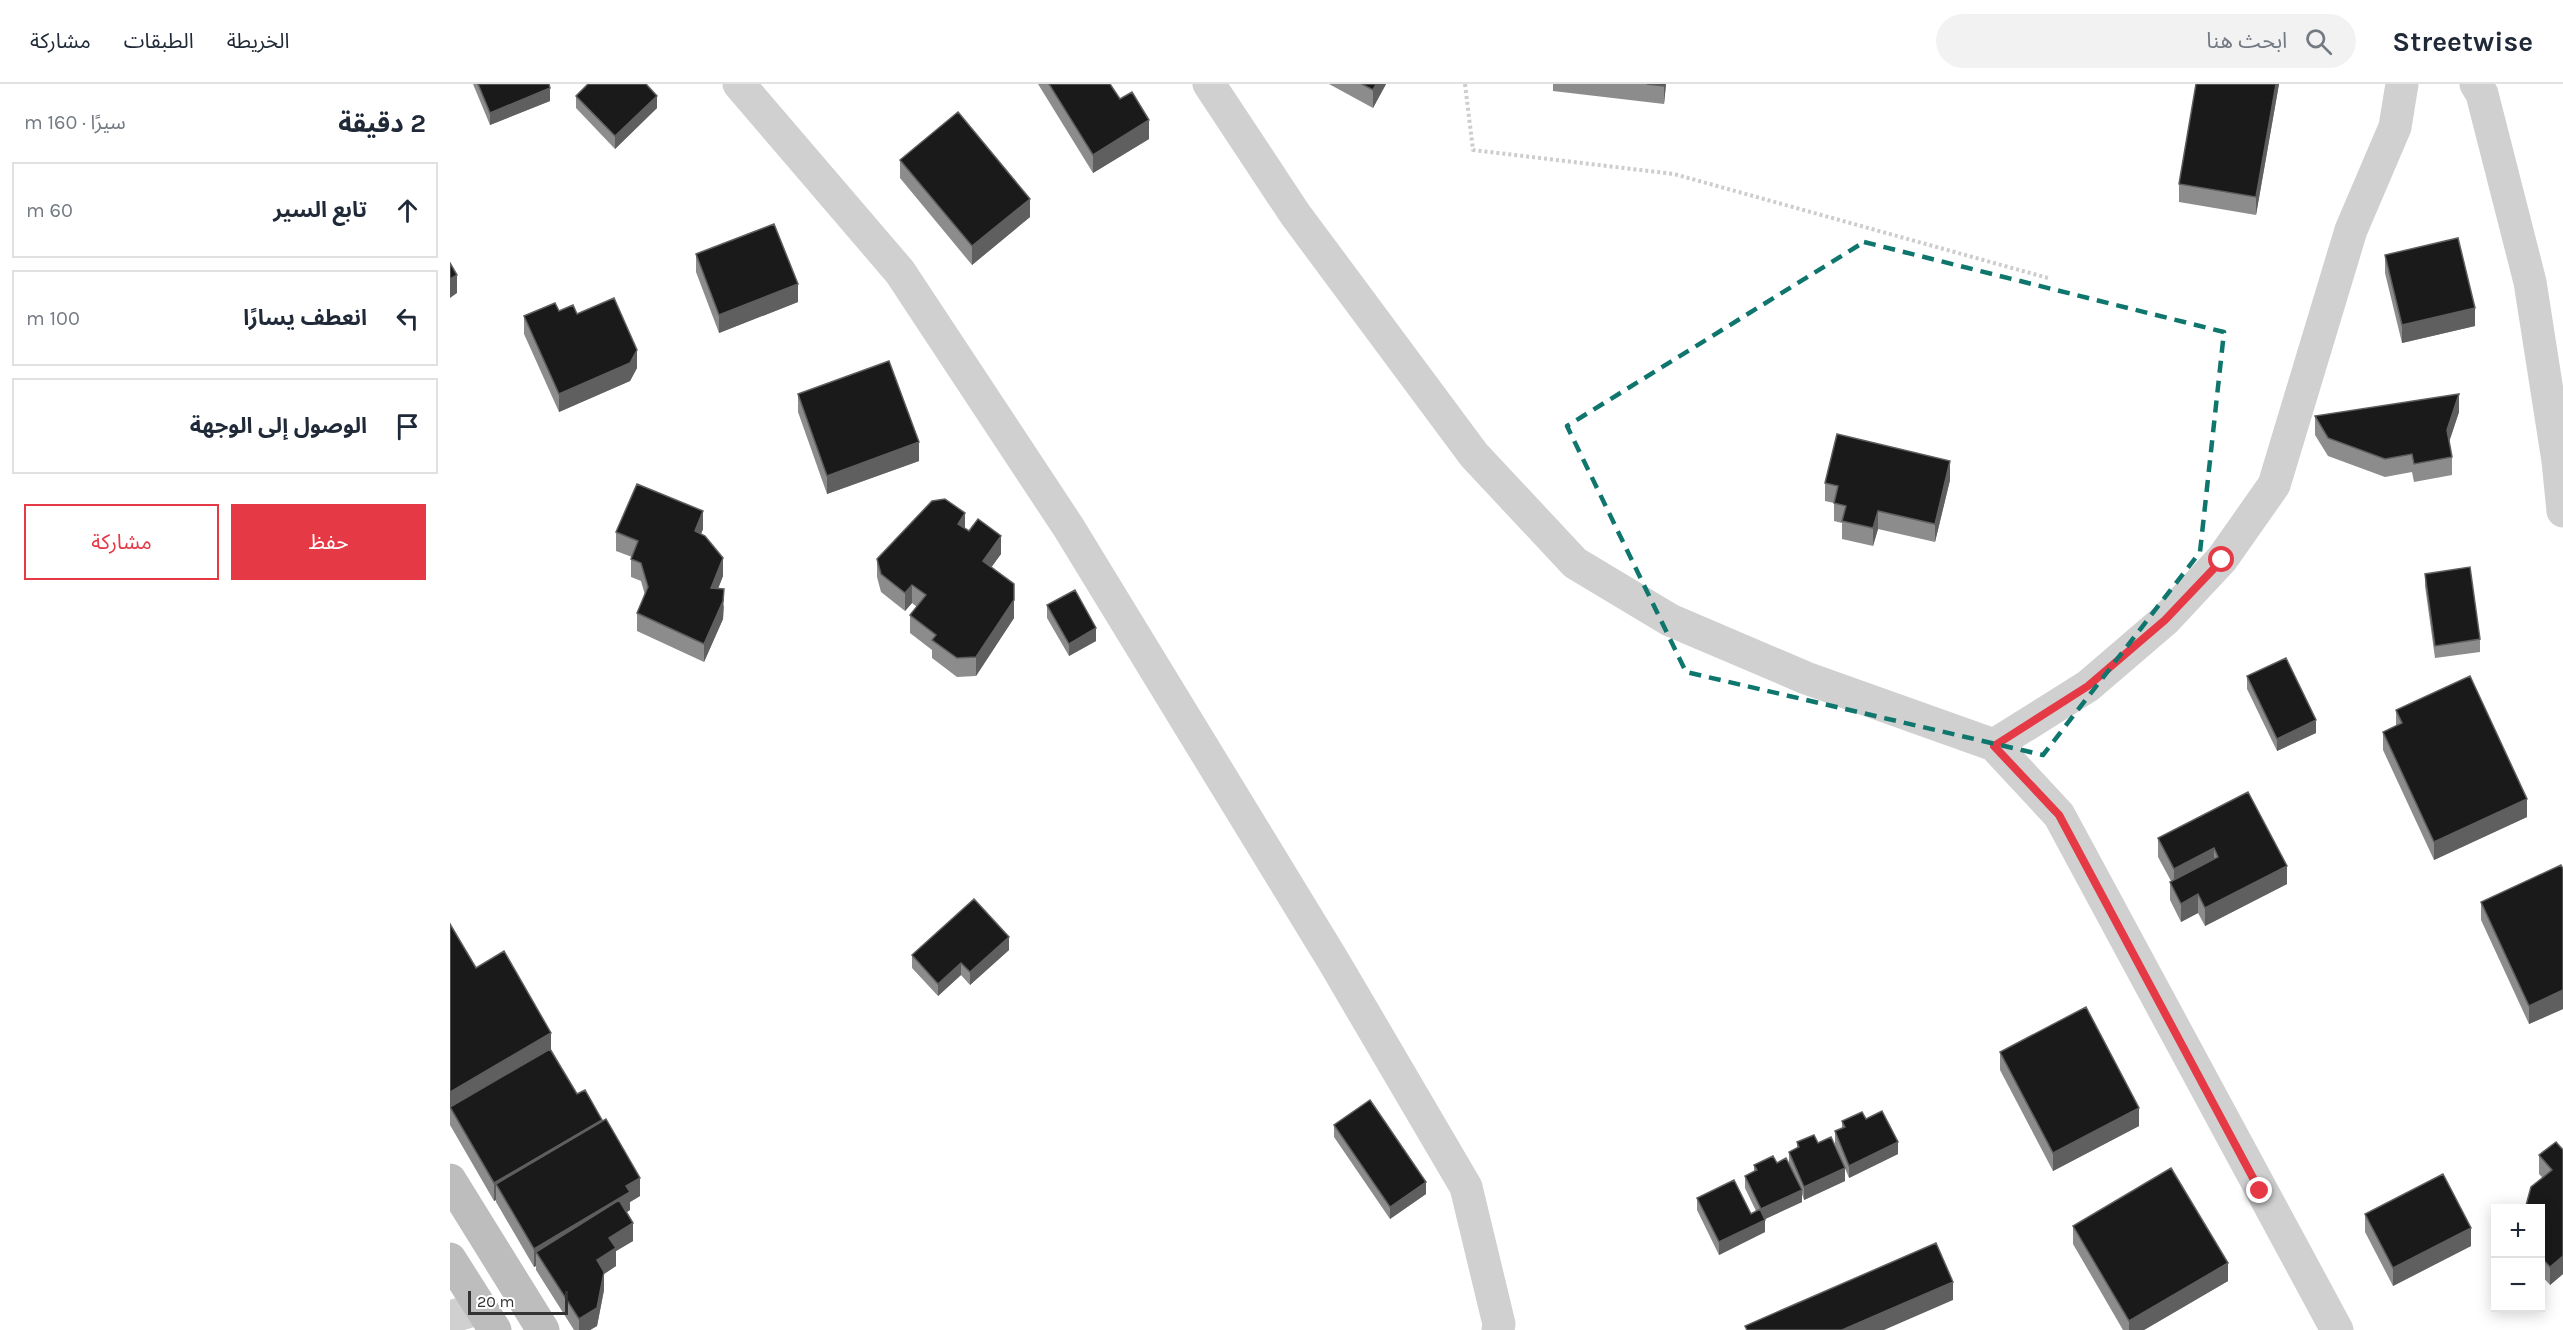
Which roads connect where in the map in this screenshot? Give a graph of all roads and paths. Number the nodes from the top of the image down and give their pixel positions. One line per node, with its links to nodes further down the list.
1 (739, 84): 14 (street)
2 (1209, 84): 8 (street)
3 (1465, 84): 6 (path)
4 (2402, 84): 8 (street)
5 (2476, 84): 7 (street)
6 (2048, 279)
7 (2563, 511)
8 (1994, 746): 15 (street)
9 (450, 1180): 13 (main road)
10 (450, 1259): 12 (main road)
11 (450, 1317): 12 (street)
12 (488, 1319)
13 (543, 1330)
14 (1498, 1330)
15 (2337, 1330)

